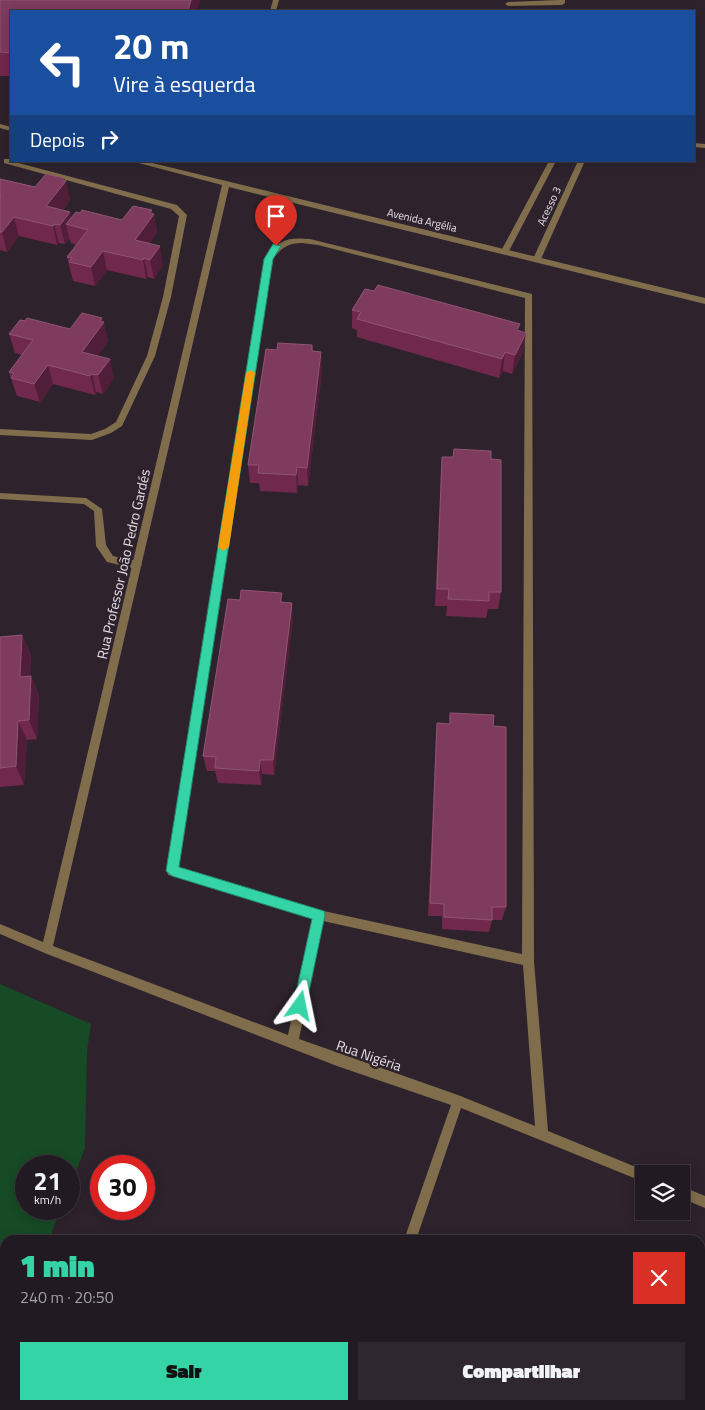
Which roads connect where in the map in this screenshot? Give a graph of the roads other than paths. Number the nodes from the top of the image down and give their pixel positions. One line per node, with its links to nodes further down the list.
1 (562, 0): 2 (street)
2 (508, 5)
3 (7, 161): 4 (street)
4 (10, 162)
5 (11, 162): 13 (street)
6 (138, 162): 9 (street, Avenida Argélia)
7 (552, 162): 10 (street, Acesso 3)
8 (582, 162): 11 (street, Acesso 3)
9 (226, 185): 10 (street, Avenida Argélia); 15 (street, Rua Professor João Pedro Gardés)
10 (505, 251): 11 (street, Avenida Argélia)
11 (537, 259): 12 (street, Avenida Argélia)
12 (705, 301)
13 (0, 432)
14 (0, 496): 15 (street)
15 (137, 565): 18 (street, Rua Professor João Pedro Gardés)
16 (319, 915): 19 (street); 19 (street); 20 (street)
17 (0, 928): 18 (street, Rua Nigéria)
18 (46, 949): 20 (street, Rua Nigéria)
19 (528, 962): 22 (street)
20 (292, 1043): 21 (street, Rua Nigéria)
21 (458, 1101): 22 (street, Rua Nigéria); 26 (street)
22 (542, 1134): 23 (street, Rua Nigéria)
23 (635, 1172)
24 (690, 1196): 25 (street)
25 (705, 1202)
26 (412, 1235)

